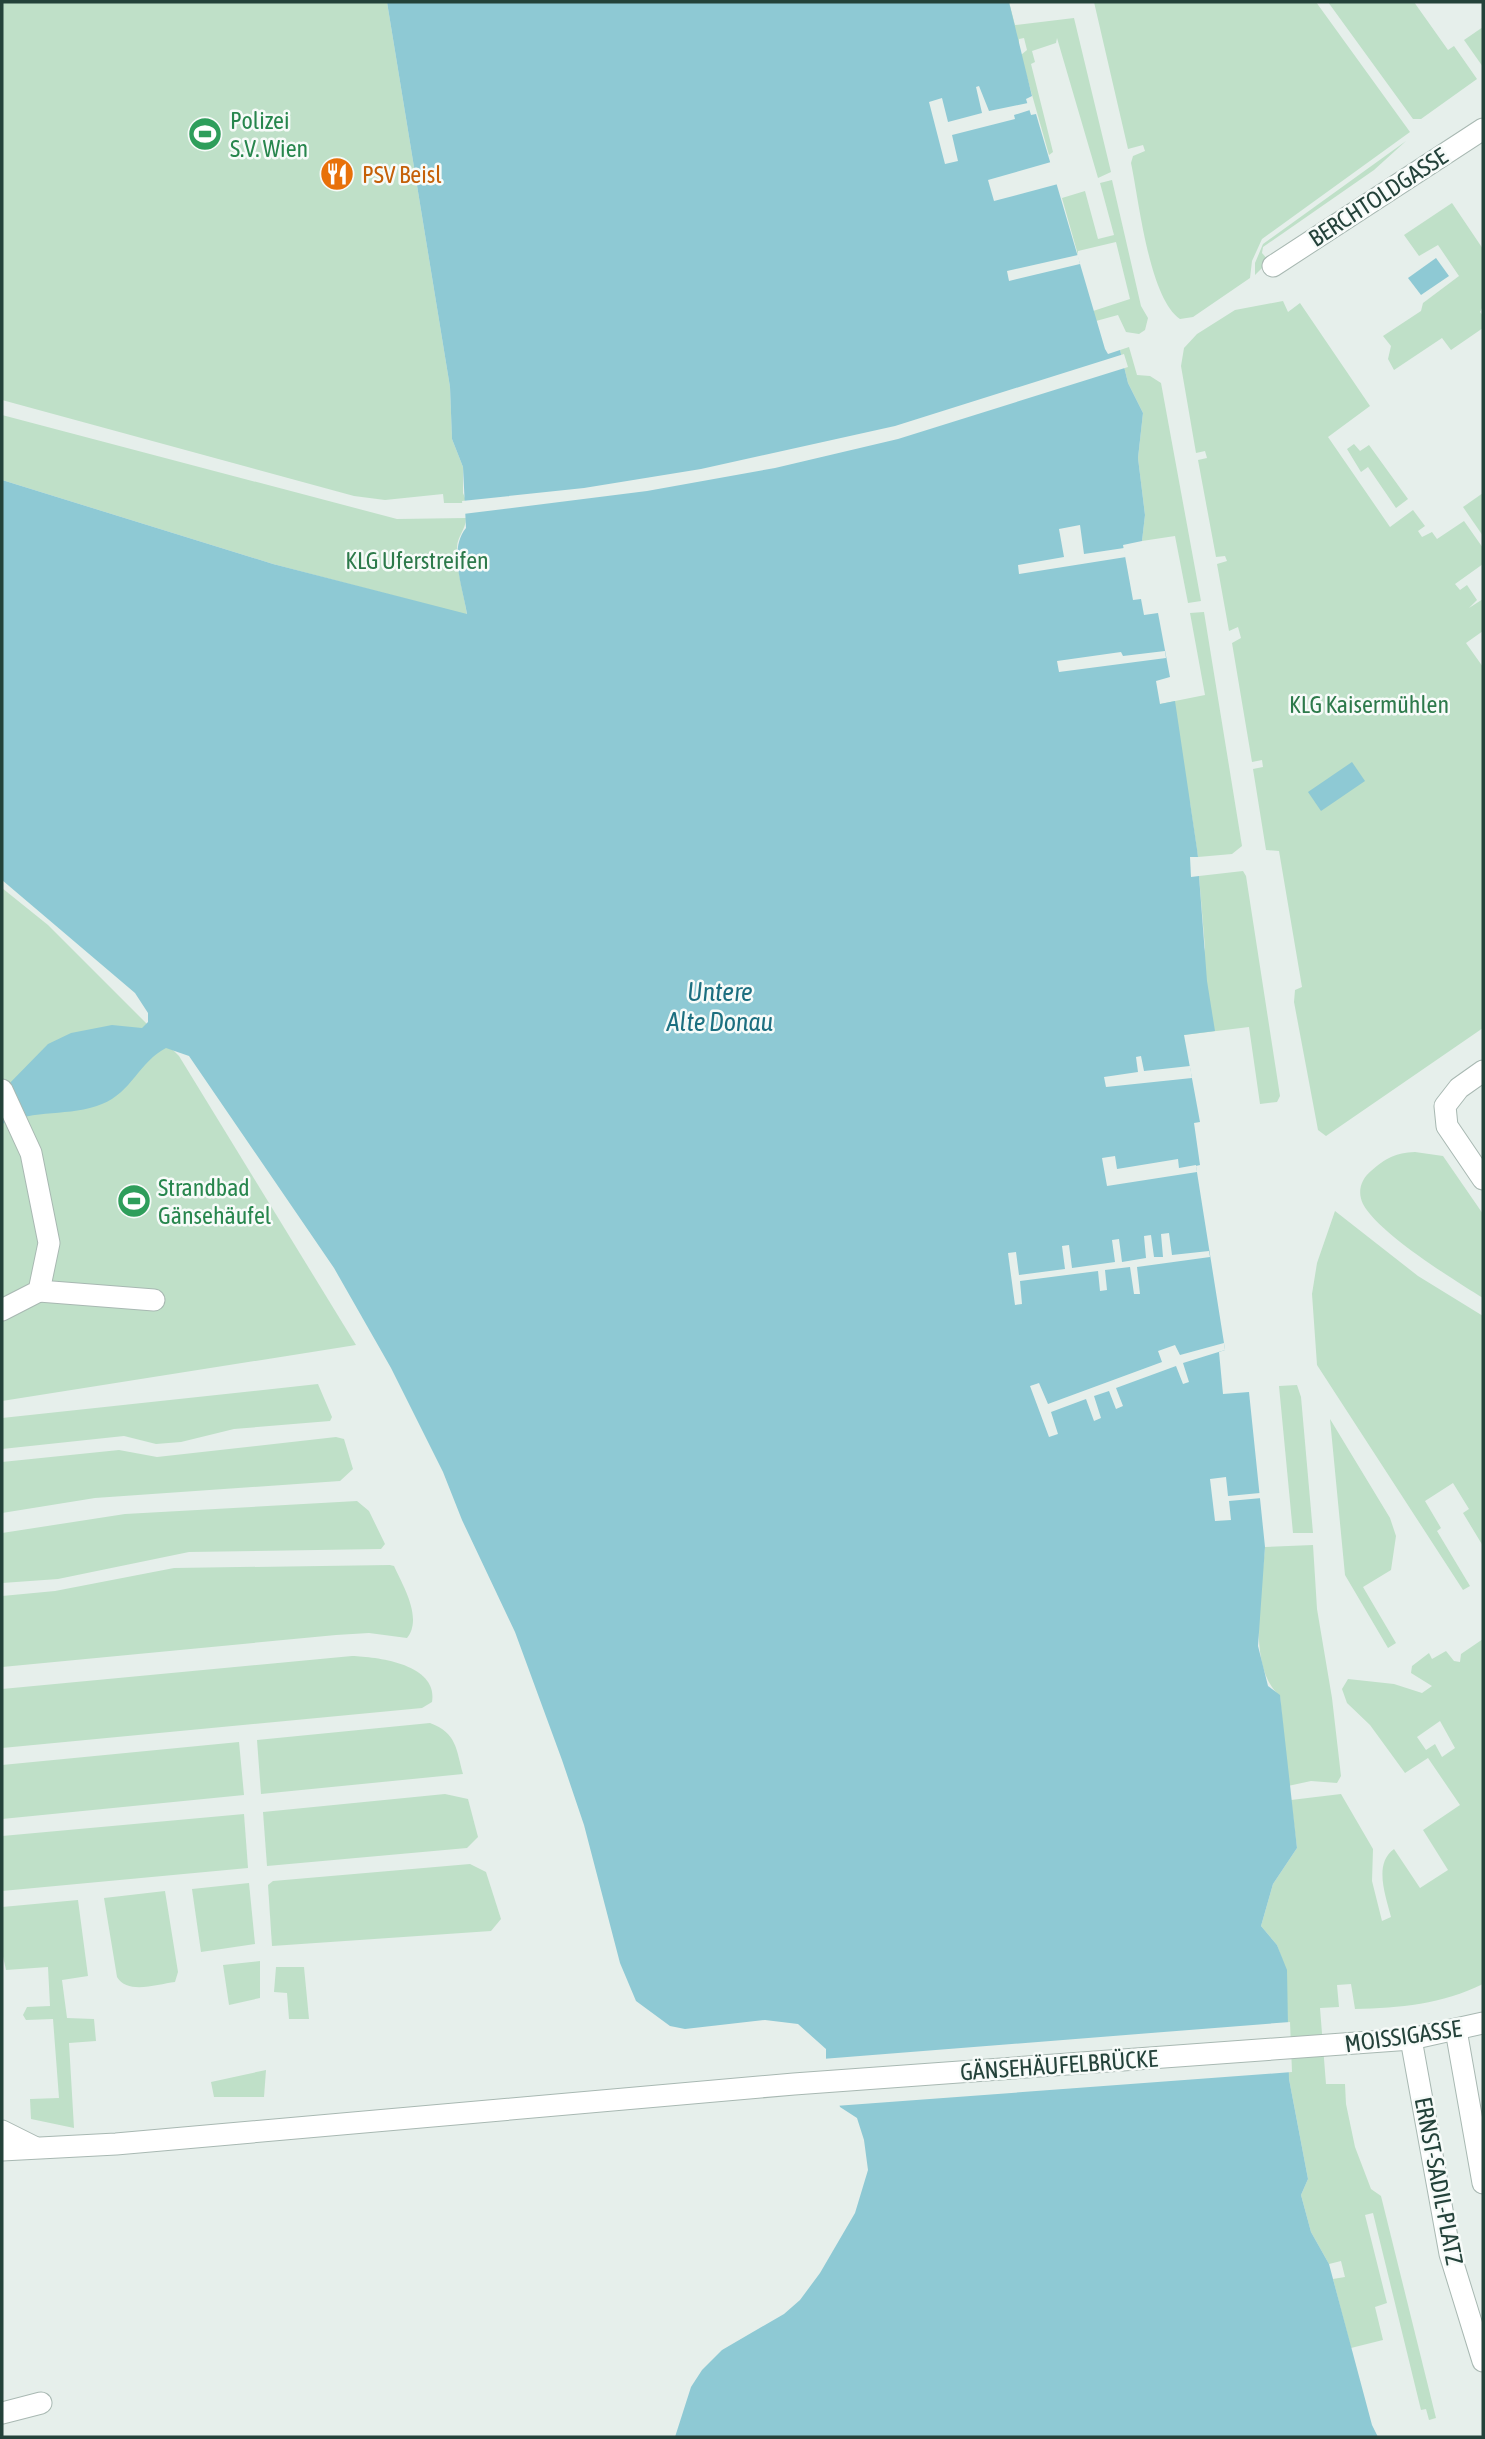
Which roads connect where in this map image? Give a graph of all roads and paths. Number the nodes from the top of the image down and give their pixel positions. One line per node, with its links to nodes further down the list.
1 (1481, 135): 2 (street, BERCHTOLDGASSE)
2 (1273, 266)
3 (1483, 1071): 5 (street)
4 (2, 1090): 6 (street)
5 (1483, 1178)
6 (39, 1291): 7 (street); 8 (street)
7 (154, 1300)
8 (2, 1310)
9 (1483, 2022): 10 (street, MOISSIGASSE)
10 (1456, 2030): 11 (street, MOISSIGASSE); 16 (street, ERNST-SADIL-PLATZ)
11 (1411, 2039): 12 (street, MOISSIGASSE); 17 (street, ERNST-SADIL-PLATZ)
12 (1323, 2046): 14 (street, GÄNSEHÄUFELBRÜCKE)
13 (2, 2131): 14 (street)
14 (34, 2147): 15 (street, GÄNSEHÄUFELBRÜCKE)
15 (2, 2150)
16 (1483, 2183)
17 (1483, 2361)
18 (41, 2403): 19 (street)
19 (2, 2413)

